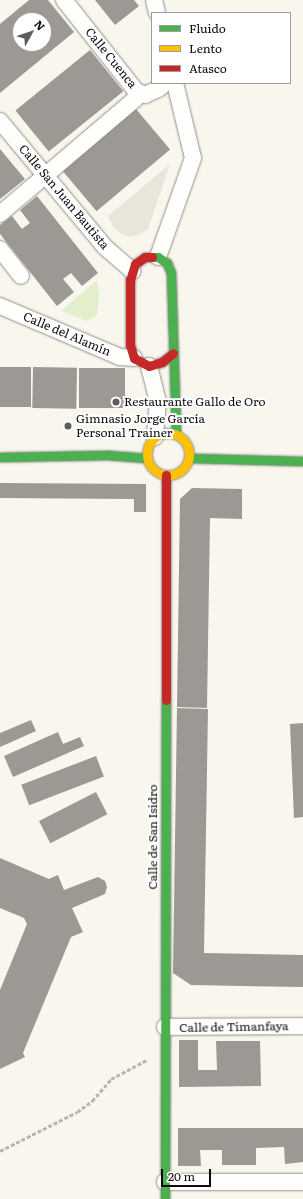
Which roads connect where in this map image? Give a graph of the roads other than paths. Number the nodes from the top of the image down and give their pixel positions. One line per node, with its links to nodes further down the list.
1 (64, 0): 6 (street, Calle Cuenca)
2 (154, 0): 3 (street)
3 (157, 12)
4 (165, 84): 6 (street, Calle Cuenca)
5 (175, 84): 11 (street)
6 (136, 91): 8 (street)
7 (0, 121): 8 (street, Calle San Juan Bautista)
8 (45, 175): 9 (street); 12 (street, Calle San Juan Bautista)
9 (0, 214)
10 (0, 249): 13 (street)
11 (158, 257): 12 (street); 15 (street)
12 (132, 270): 16 (street)
13 (21, 276)
14 (0, 306): 16 (street, Calle del Alamín)
15 (173, 353): 17 (street); 18 (street)
16 (134, 358): 17 (street)
17 (150, 366): 19 (street)
18 (176, 434): 19 (street); 22 (street)
19 (155, 437): 21 (street)
20 (0, 457): 21 (street)
21 (147, 458): 24 (street)
22 (189, 458): 23 (street); 24 (street)
23 (303, 461)
24 (166, 475): 26 (street, Calle de San Isidro)
25 (303, 1026): 26 (street, Calle de Timanfaya)
26 (165, 1028): 27 (street, Calle de San Isidro)
27 (165, 1182): 28 (street); 29 (street, Calle de San Isidro)
28 (303, 1182)
29 (165, 1199)

